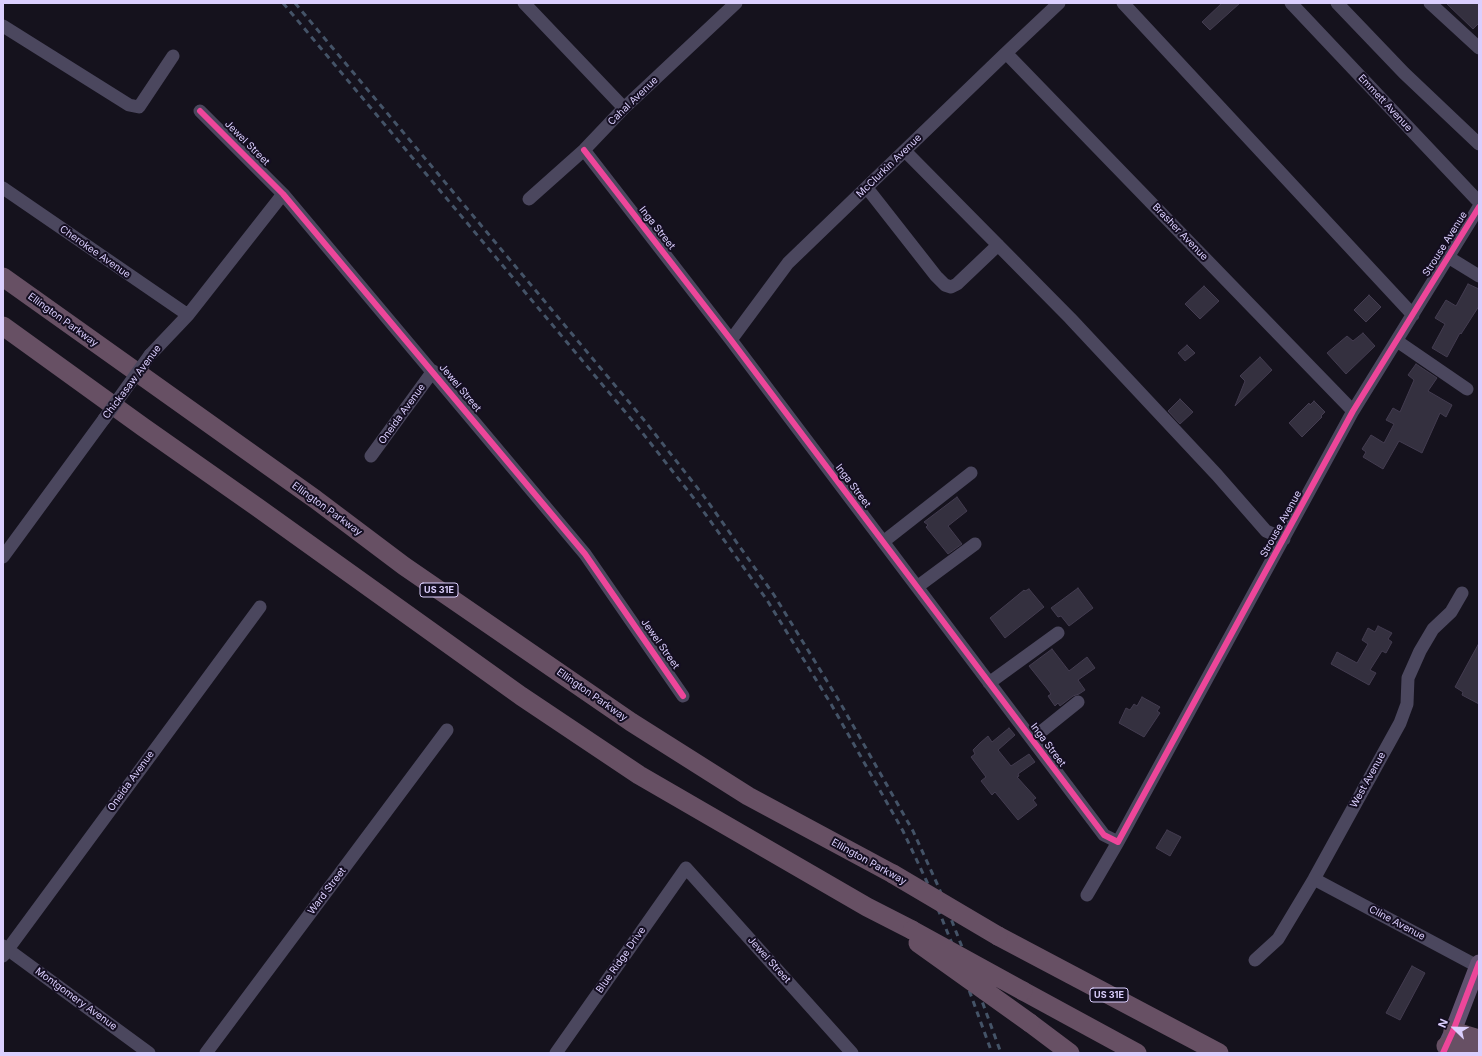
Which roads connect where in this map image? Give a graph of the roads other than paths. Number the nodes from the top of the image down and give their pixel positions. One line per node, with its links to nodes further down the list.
1 (524, 3): 12 (street)
2 (736, 3): 12 (street, Cahal Avenue)
3 (1059, 3): 10 (street, McClurkin Avenue)
4 (1123, 3): 28 (street)
5 (1291, 3): 21 (street, Emmett Avenue)
6 (1337, 3): 14 (street)
7 (1430, 3): 9 (street)
8 (3, 26): 11 (street)
9 (1479, 48)
10 (1006, 53): 16 (street, McClurkin Avenue); 34 (street, Brasher Avenue)
11 (173, 56)
12 (624, 108): 15 (street, Cahal Avenue)
13 (200, 111): 19 (street, Jewel Street)
14 (1479, 144)
15 (584, 150): 20 (street, Cahal Avenue); 30 (street, Inga Street)
16 (905, 151): 18 (street, McClurkin Avenue); 23 (street)
17 (3, 188): 27 (street, Cherokee Avenue)
18 (867, 188): 23 (street); 30 (street, McClurkin Avenue)
19 (283, 194): 27 (street, Chickasaw Avenue); 32 (street, Jewel Street)
20 (530, 199)
21 (1479, 202)
22 (1479, 207): 24 (street, Strouse Avenue)
23 (998, 245): 37 (street)
24 (1448, 257): 25 (street); 28 (street, Strouse Avenue)
25 (1479, 276)
26 (3, 277): 66 (highway, Ellington Parkway / US 31E, bridge)
27 (188, 315): 40 (street, Chickasaw Avenue, bridge)
28 (1413, 315): 31 (street, Strouse Avenue)
29 (3, 326): 54 (highway)
30 (731, 340): 38 (street, Inga Street)
31 (1397, 341): 33 (street); 34 (street, Strouse Avenue)
32 (432, 371): 35 (street, Oneida Avenue); 46 (street, Jewel Street)
33 (1467, 389)
34 (1353, 411): 37 (street, Strouse Avenue)
35 (371, 456)
36 (971, 473): 38 (street)
37 (1284, 539): 50 (street, Strouse Avenue)
38 (883, 542): 41 (street, Inga Street)
39 (975, 544): 41 (street)
40 (3, 557)
41 (917, 587): 45 (street, Inga Street)
42 (1462, 593): 52 (street, West Avenue)
43 (260, 607): 55 (street, Oneida Avenue)
44 (1058, 633): 45 (street)
45 (989, 683): 49 (street, Inga Street)
46 (683, 696)
47 (1078, 702): 49 (street)
48 (447, 730): 61 (street, Ward Street)
49 (1032, 739): 50 (street, Inga Street)
50 (1118, 842): 53 (street, Strouse Avenue)
51 (686, 868): 62 (street, Blue Ridge Drive); 63 (street, Jewel Street)
52 (1314, 879): 56 (street, West Avenue); 57 (street, Cline Avenue)
53 (1087, 895)
54 (915, 937): 64 (highway, bridge); 65 (highway, bridge)
55 (5, 950): 60 (street, Montgomery Avenue)
56 (1255, 960)
57 (1478, 965): 59 (main road)
58 (1479, 1039): 59 (highway)
59 (1448, 1043): 67 (highway)
60 (149, 1053)
61 (206, 1053)
62 (556, 1053)
63 (852, 1053)
64 (1070, 1053)
65 (1137, 1053)
66 (1219, 1053)
67 (1479, 1053)

